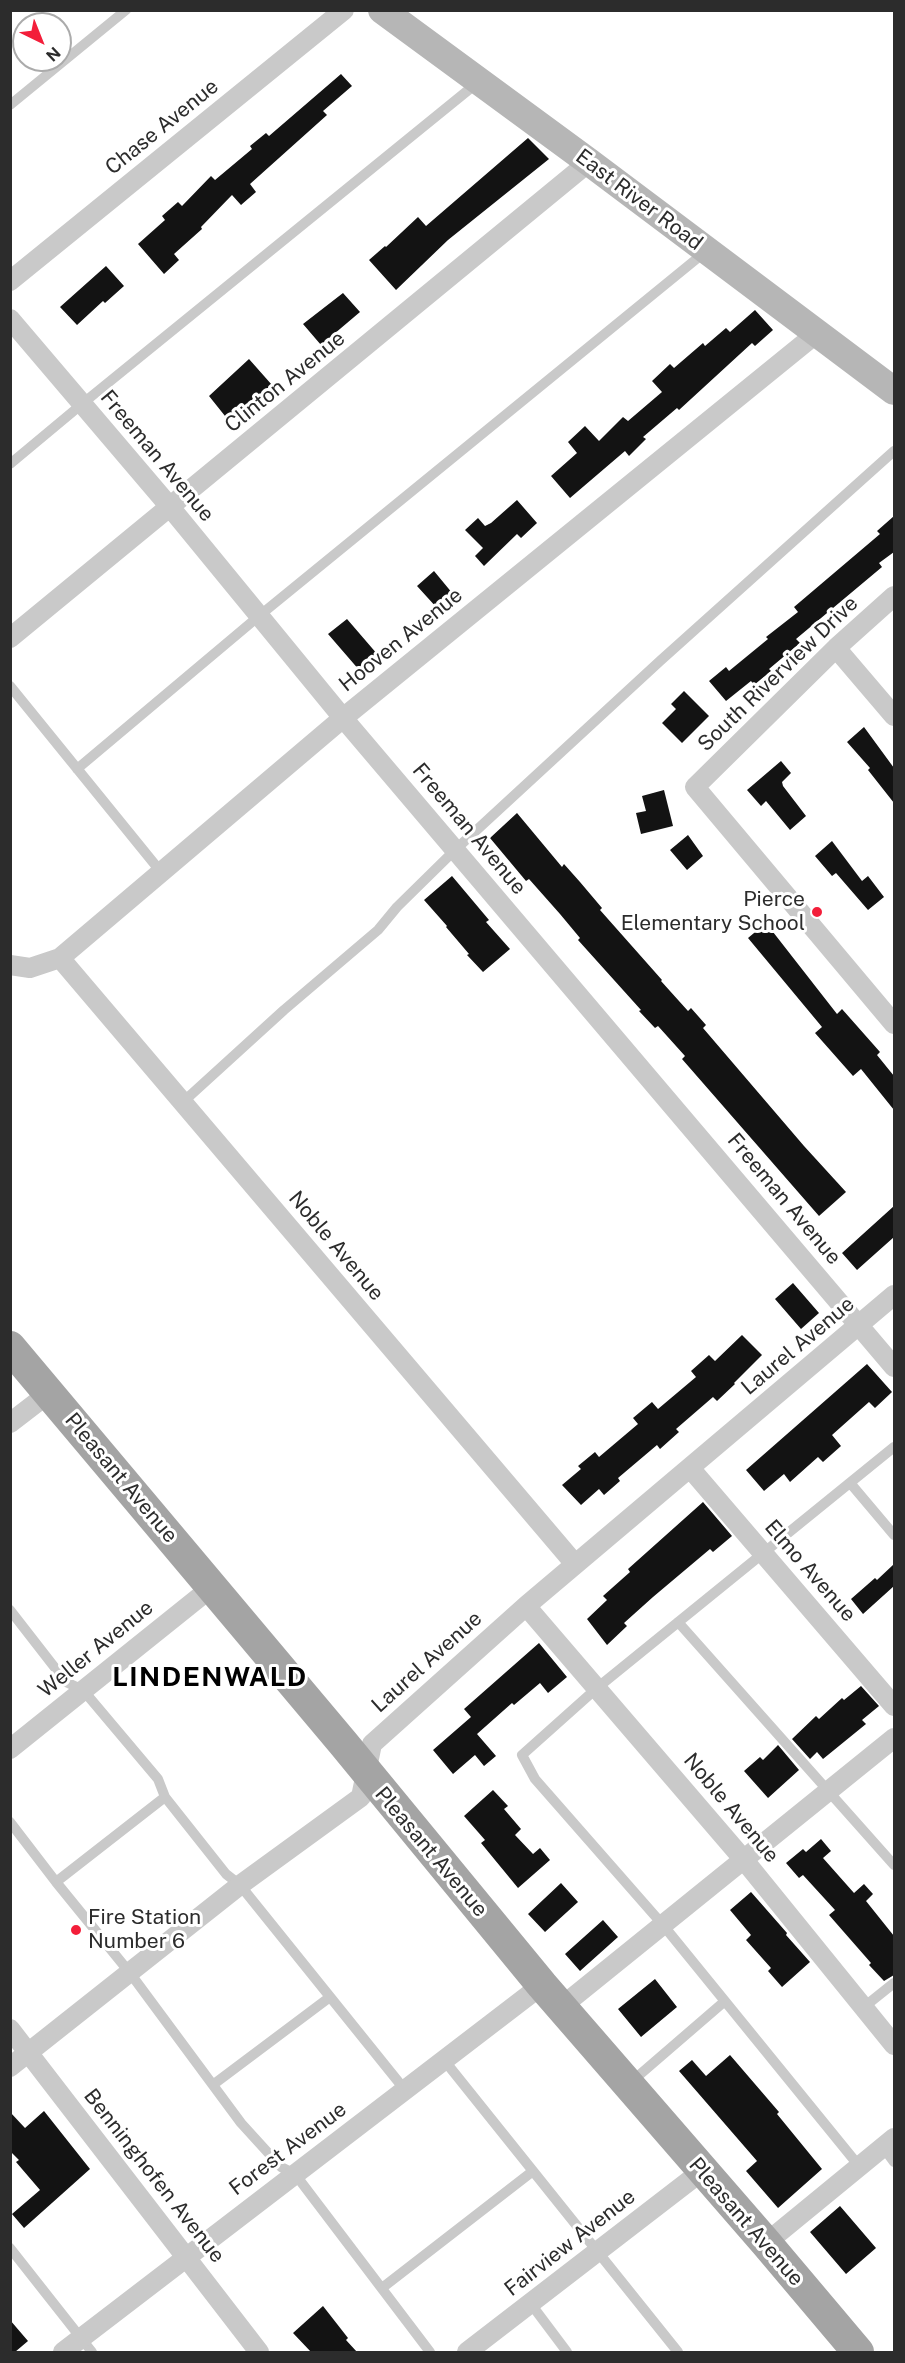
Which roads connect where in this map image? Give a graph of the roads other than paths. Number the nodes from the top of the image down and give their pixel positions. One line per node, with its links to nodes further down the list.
1 (126, 10): 5 (lane)
2 (344, 10): 8 (street, Chase Avenue)
3 (382, 10): 4 (street, East River Road)
4 (478, 82): 6 (street, East River Road); 12 (lane)
5 (10, 105)
6 (589, 162): 7 (street, East River Road); 15 (street, Clinton Avenue)
7 (707, 250): 10 (street, East River Road); 17 (lane)
8 (10, 281)
9 (10, 319): 12 (street, Freeman Avenue)
10 (817, 333): 11 (street, East River Road); 22 (street, Hooven Avenue)
11 (894, 391)
12 (82, 404): 14 (lane); 15 (street, Freeman Avenue)
13 (894, 451): 24 (lane)
14 (10, 464)
15 (170, 507): 17 (street, Freeman Avenue); 18 (street, Clinton Avenue)
16 (894, 596): 19 (street, South Riverview Drive)
17 (259, 616): 22 (street, Freeman Avenue); 23 (lane)
18 (10, 638)
19 (836, 648): 21 (street); 28 (street, South Riverview Drive)
20 (10, 686): 23 (lane)
21 (894, 716)
22 (343, 718): 24 (street, Freeman Avenue); 25 (street, Hooven Avenue)
23 (77, 769): 25 (lane)
24 (455, 850): 29 (lane); 31 (street, Freeman Avenue)
25 (161, 872): 26 (street, Hooven Avenue)
26 (60, 958): 27 (street, Hooven Avenue); 29 (street, Noble Avenue)
27 (10, 965)
28 (894, 1024)
29 (183, 1102): 41 (street, Noble Avenue)
30 (894, 1295): 31 (street, Laurel Avenue)
31 (860, 1325): 33 (street, Freeman Avenue); 37 (street, Laurel Avenue)
32 (10, 1347): 34 (main road, Pleasant Avenue)
33 (894, 1367)
34 (49, 1393): 35 (street); 42 (main road, Pleasant Avenue)
35 (10, 1423)
36 (894, 1447): 38 (lane)
37 (690, 1468): 40 (street, Elmo Avenue); 41 (street, Laurel Avenue)
38 (851, 1484): 39 (lane); 40 (lane)
39 (894, 1535)
40 (763, 1553): 45 (lane); 48 (street, Elmo Avenue)
41 (575, 1564): 43 (street, Laurel Avenue)
42 (212, 1587): 47 (street, Weller Avenue); 51 (main road, Pleasant Avenue)
43 (525, 1606): 46 (street, Noble Avenue); 51 (street, Laurel Avenue)
44 (10, 1610): 47 (lane)
45 (678, 1622): 46 (lane); 52 (lane)
46 (597, 1688): 55 (street, Noble Avenue); 59 (lane)
47 (83, 1690): 50 (street, Weller Avenue); 53 (lane)
48 (894, 1706)
49 (894, 1738): 52 (street, Forest Avenue)
50 (10, 1749)
51 (366, 1773): 58 (street, Laurel Avenue); 62 (main road, Pleasant Avenue)
52 (830, 1790): 55 (street, Forest Avenue); 56 (lane)
53 (165, 1797): 57 (lane); 58 (lane)
54 (10, 1822): 57 (lane)
55 (744, 1860): 59 (street, Forest Avenue); 65 (street, Noble Avenue)
56 (894, 1865)
57 (56, 1882): 60 (lane)
58 (240, 1885): 60 (street, Laurel Avenue); 63 (lane)
59 (663, 1925): 62 (street, Forest Avenue); 64 (lane)
60 (130, 1972): 68 (street, Laurel Avenue); 71 (lane)
61 (894, 1983): 65 (lane)
62 (551, 1996): 69 (street, Forest Avenue); 72 (main road, Pleasant Avenue)
63 (330, 1997): 71 (lane); 73 (lane)
64 (725, 2001): 72 (lane); 75 (lane)
65 (864, 2007): 67 (street, Noble Avenue)
66 (10, 2029): 68 (street, Benninghofen Avenue)
67 (894, 2045)
68 (29, 2053): 70 (street, Laurel Avenue); 82 (street, Benninghofen Avenue)
69 (444, 2060): 73 (street, Forest Avenue); 76 (lane)
70 (10, 2067)
71 (214, 2084): 78 (lane)
72 (628, 2085): 77 (main road, Pleasant Avenue)
73 (405, 2090): 78 (street, Forest Avenue)
74 (890, 2149): 75 (street)
75 (860, 2166): 79 (street)
76 (533, 2171): 81 (lane); 83 (lane)
77 (702, 2171): 79 (main road, Pleasant Avenue); 81 (street, Fairview Avenue)
78 (295, 2174): 82 (street, Forest Avenue); 83 (lane)
79 (766, 2242): 92 (main road, Pleasant Avenue)
80 (10, 2248): 85 (lane)
81 (597, 2253): 84 (street, Fairview Avenue); 91 (lane)
82 (186, 2257): 85 (street, Forest Avenue); 87 (street, Benninghofen Avenue)
83 (382, 2288): 88 (lane)
84 (531, 2304): 89 (street, Fairview Avenue); 90 (lane)
85 (87, 2346): 86 (street, Forest Avenue)
86 (63, 2352)
87 (259, 2352)
88 (430, 2352)
89 (467, 2352)
90 (567, 2352)
91 (678, 2352)
92 (858, 2352)

